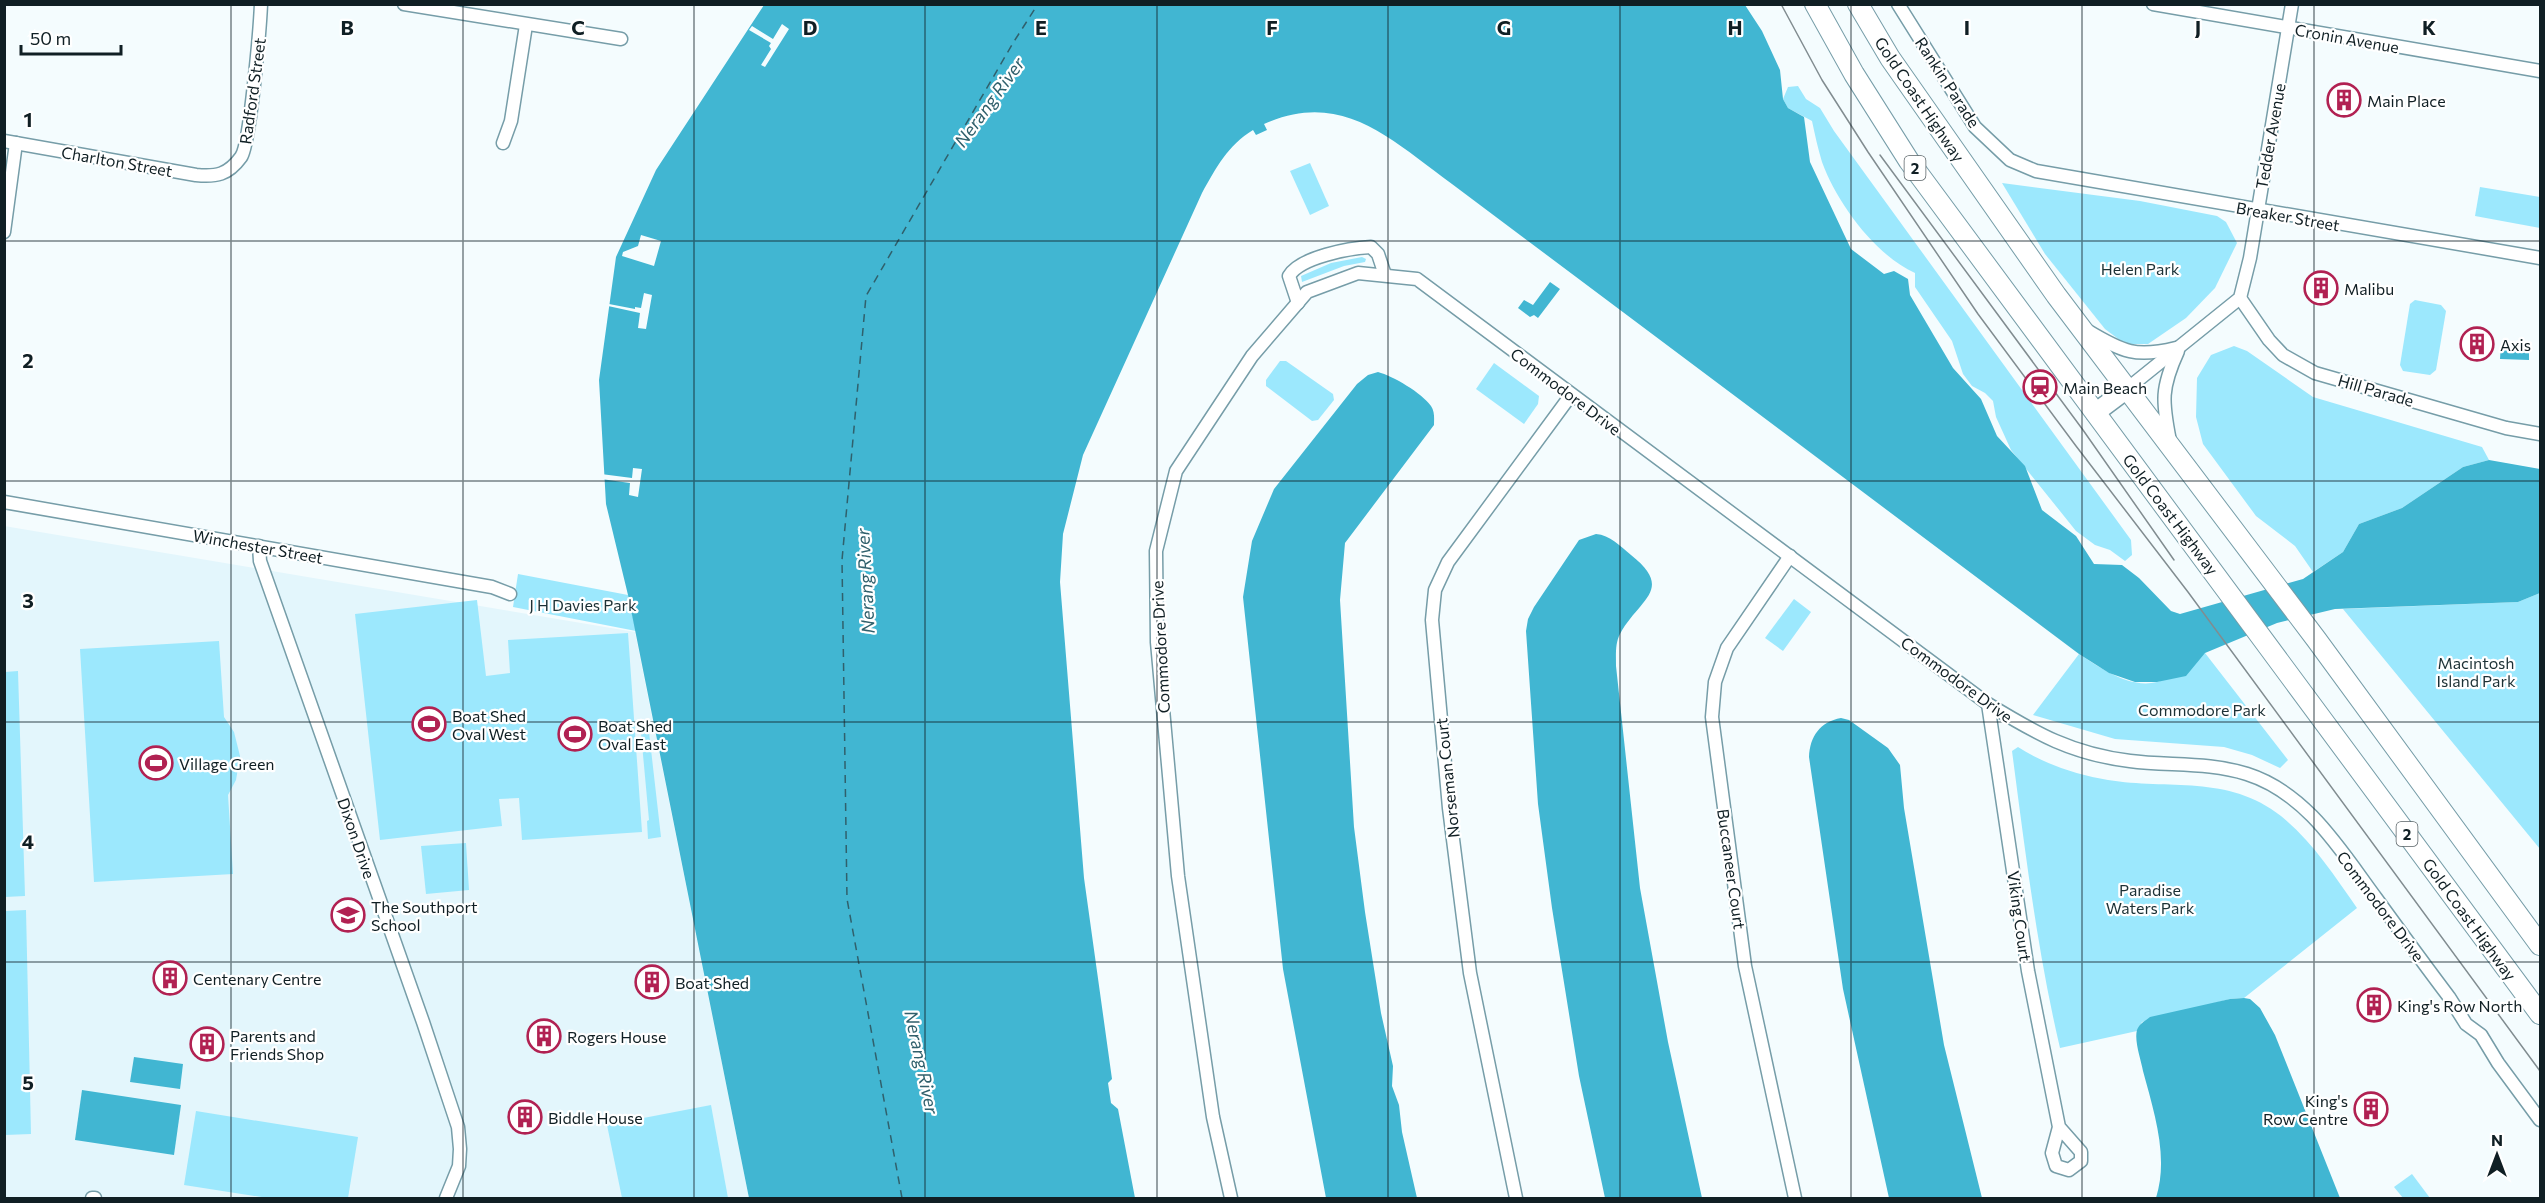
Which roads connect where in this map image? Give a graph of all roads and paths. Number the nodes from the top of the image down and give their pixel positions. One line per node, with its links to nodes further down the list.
1 (261, 4): 14 (street, Radford Street)
2 (404, 4): 8 (street)
3 (1815, 4): 26 (highway, Gold Coast Highway / 2)
4 (1858, 4): 22 (highway, Gold Coast Highway)
5 (1898, 4): 15 (street, Rankin Parade)
6 (2153, 4): 9 (street, Cronin Avenue)
7 (2292, 4): 9 (street, Tedder Avenue)
8 (526, 25): 10 (street); 13 (street)
9 (2288, 28): 11 (street, Cronin Avenue); 16 (street, Tedder Avenue)
10 (621, 39)
11 (2541, 71)
12 (10, 142): 14 (street, Charlton Street); 17 (street)
13 (503, 143)
14 (228, 170)
15 (2036, 171): 16 (street, Breaker Street)
16 (2257, 211): 18 (street, Breaker Street); 20 (street, Tedder Avenue)
17 (4, 232)
18 (2541, 258)
19 (1385, 275): 21 (street, Commodore Drive); 21 (street); 25 (street, Commodore Drive)
20 (2240, 298): 23 (street); 27 (street, Hill Parade)
21 (1298, 303): 39 (street, Commodore Drive)
22 (2080, 326): 23 (street); 24 (highway, Gold Coast Highway)
23 (2180, 347): 24 (street); 28 (street)
24 (2127, 389): 26 (main road); 28 (highway, Gold Coast Highway)
25 (1571, 395): 31 (street, Commodore Drive); 40 (street, Norseman Court)
26 (2095, 413): 35 (highway, Gold Coast Highway / 2)
27 (2541, 434)
28 (2172, 449): 34 (highway, Gold Coast Highway)
29 (4, 502): 30 (street, Winchester Street)
30 (259, 546): 32 (street, Winchester Street); 38 (street, Dixon Drive)
31 (1790, 556): 33 (street, Commodore Drive); 41 (street, Buccaneer Court)
32 (510, 594)
33 (1988, 704): 36 (street, Commodore Drive); 37 (street, Viking Court)
34 (2541, 945)
35 (2541, 1014)
36 (2541, 1120)
37 (2059, 1127)
38 (446, 1198)
39 (1231, 1198)
40 (1516, 1198)
41 (1795, 1198)

